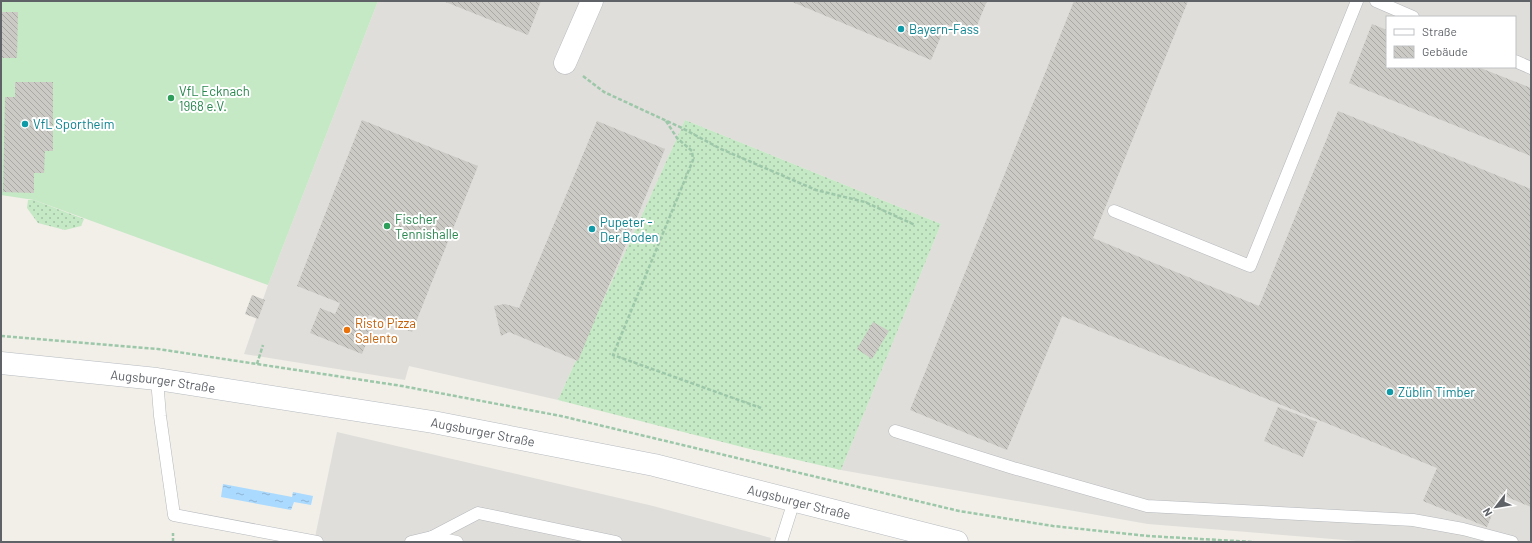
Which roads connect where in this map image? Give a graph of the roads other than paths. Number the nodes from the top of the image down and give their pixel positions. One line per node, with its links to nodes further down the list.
1 (592, 1): 6 (main road)
2 (1357, 1): 8 (lane)
3 (1376, 1): 4 (lane)
4 (1411, 16)
5 (1516, 61): 7 (lane)
6 (565, 63)
7 (1531, 68)
8 (1114, 211)
9 (1, 363): 10 (main road, Augsburger Straße)
10 (157, 379): 12 (main road, Augsburger Straße); 14 (lane)
11 (895, 430): 20 (lane)
12 (794, 500): 18 (lane); 19 (main road, Augsburger Straße)
13 (432, 537): 15 (lane); 16 (lane); 17 (lane)
14 (317, 542)
15 (411, 542)
16 (457, 542)
17 (616, 542)
18 (781, 542)
19 (957, 542)
20 (1512, 542)

